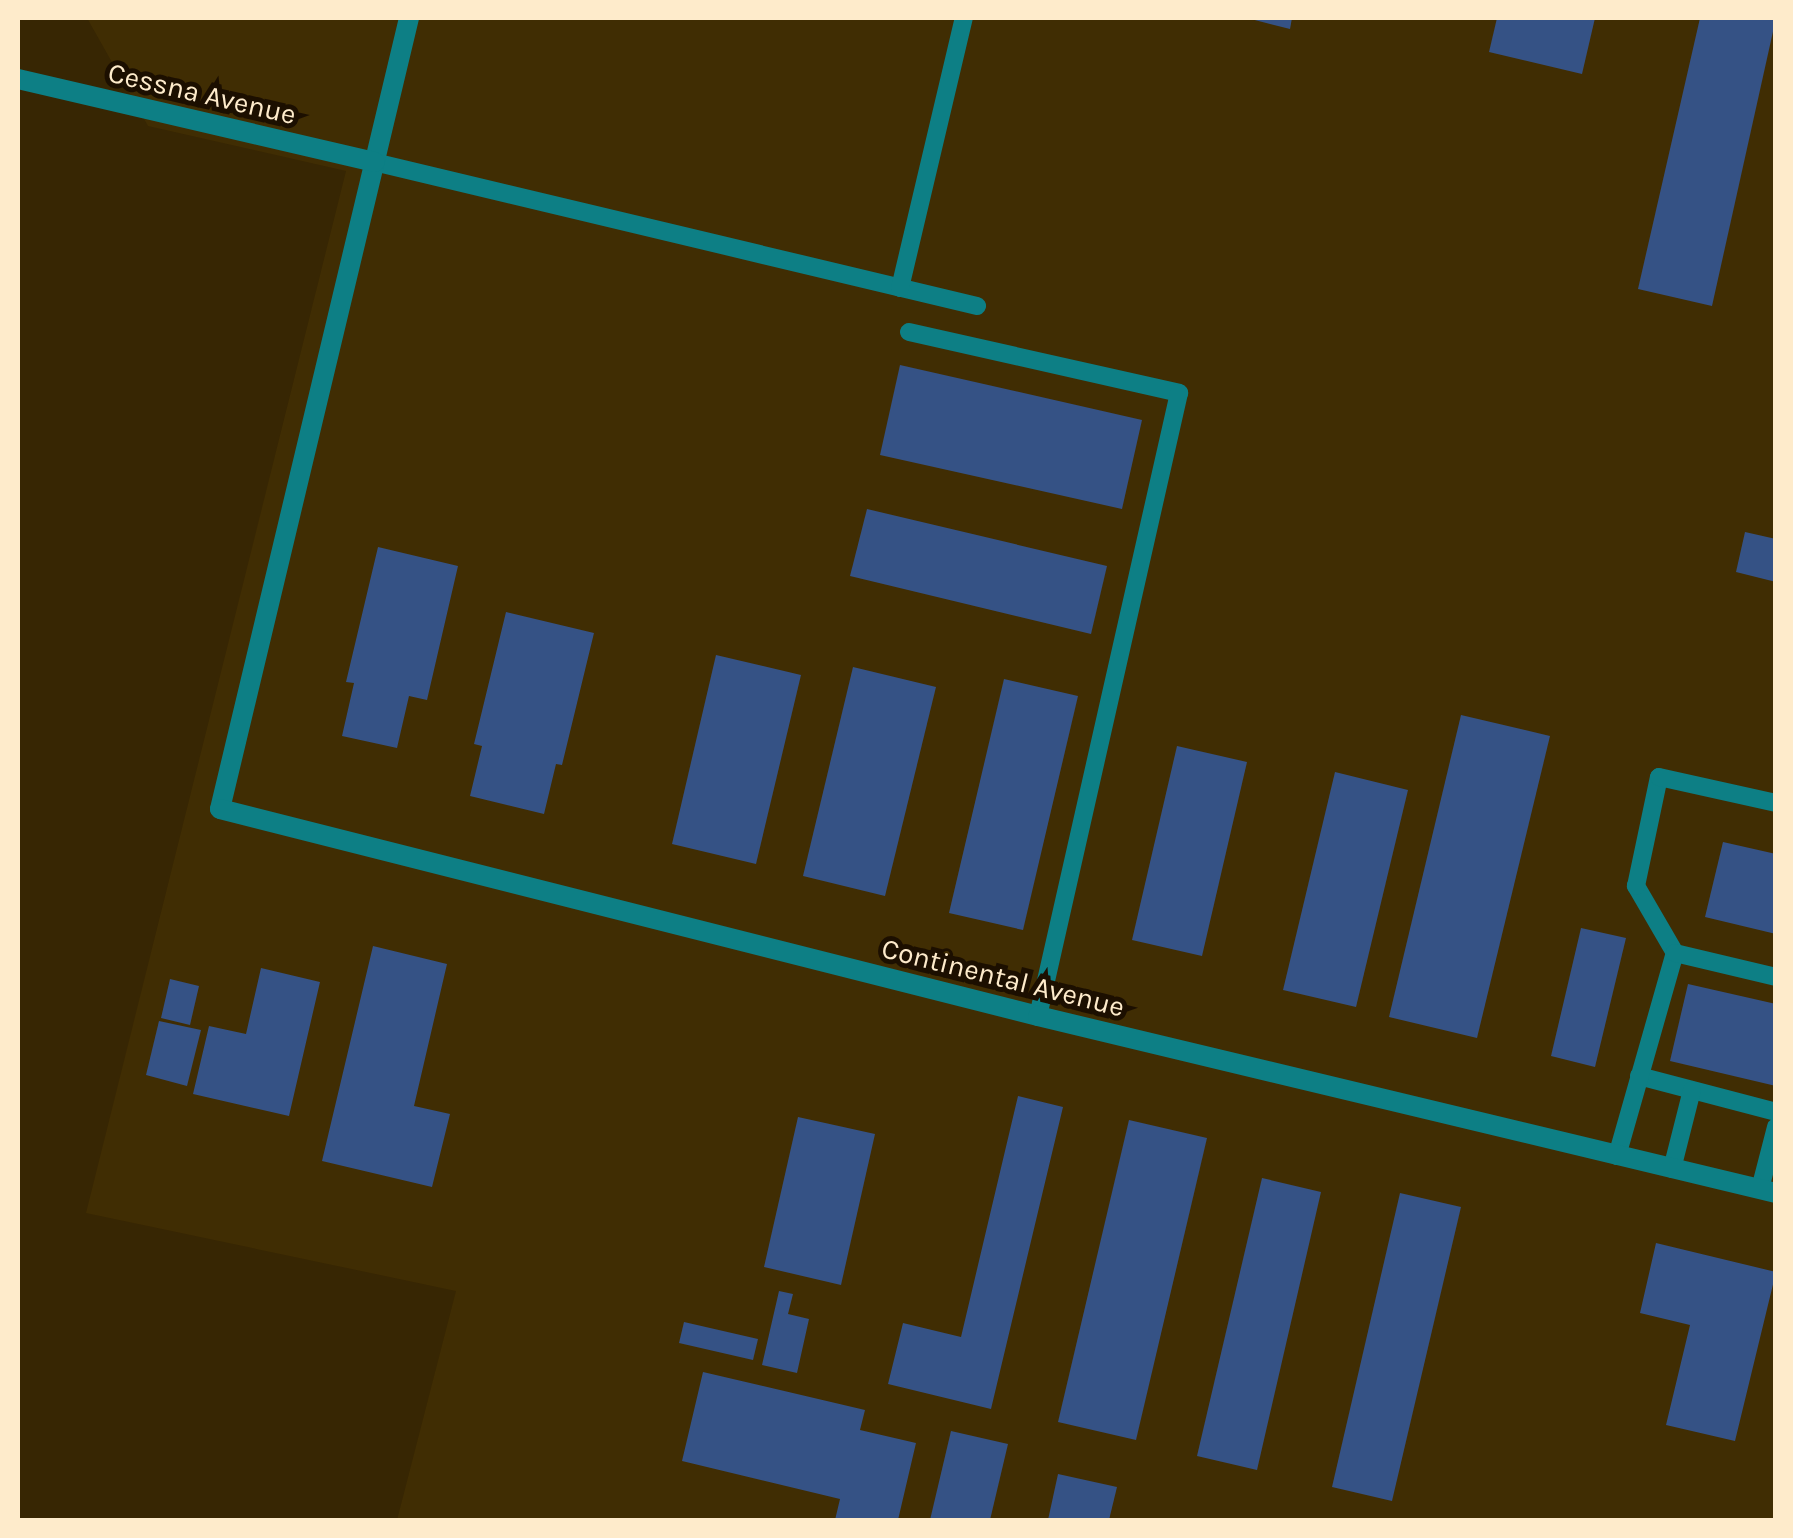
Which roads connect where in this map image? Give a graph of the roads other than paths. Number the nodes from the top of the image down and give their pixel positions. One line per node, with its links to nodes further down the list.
1 (409, 18): 4 (street)
2 (964, 18): 5 (lane)
3 (18, 79): 4 (street, Cessna Avenue)
4 (374, 162): 5 (lane); 11 (street, Continental Avenue)
5 (900, 288): 6 (lane)
6 (976, 306)
7 (910, 332): 11 (lane)
8 (1776, 803): 9 (lane)
9 (1676, 953): 10 (lane); 12 (lane)
10 (1776, 977)
11 (1038, 1016): 16 (street, Continental Avenue)
12 (1639, 1076): 13 (lane); 16 (lane)
13 (1692, 1090): 14 (lane); 17 (lane)
14 (1776, 1112)
15 (1776, 1127): 18 (lane)
16 (1617, 1156): 17 (street, Continental Avenue)
17 (1672, 1169): 18 (street, Continental Avenue)
18 (1768, 1191)

